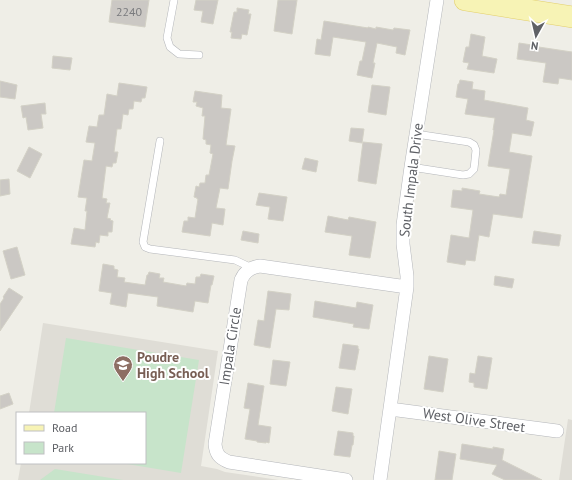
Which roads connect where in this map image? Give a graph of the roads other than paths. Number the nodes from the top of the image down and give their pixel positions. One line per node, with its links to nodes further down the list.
1 (174, 0): 5 (lane)
2 (437, 0): 6 (street, South Impala Drive)
3 (465, 0): 4 (main road)
4 (572, 17)
5 (199, 56)
6 (416, 134): 8 (street, South Impala Drive); 8 (lane)
7 (160, 141): 9 (lane)
8 (411, 167): 10 (street, South Impala Drive)
9 (252, 268): 10 (street); 13 (street, Impala Circle)
10 (407, 287): 11 (street, South Impala Drive)
11 (390, 410): 12 (street, West Olive Street); 14 (street, South Impala Drive)
12 (557, 432)
13 (346, 480)
14 (380, 480)

